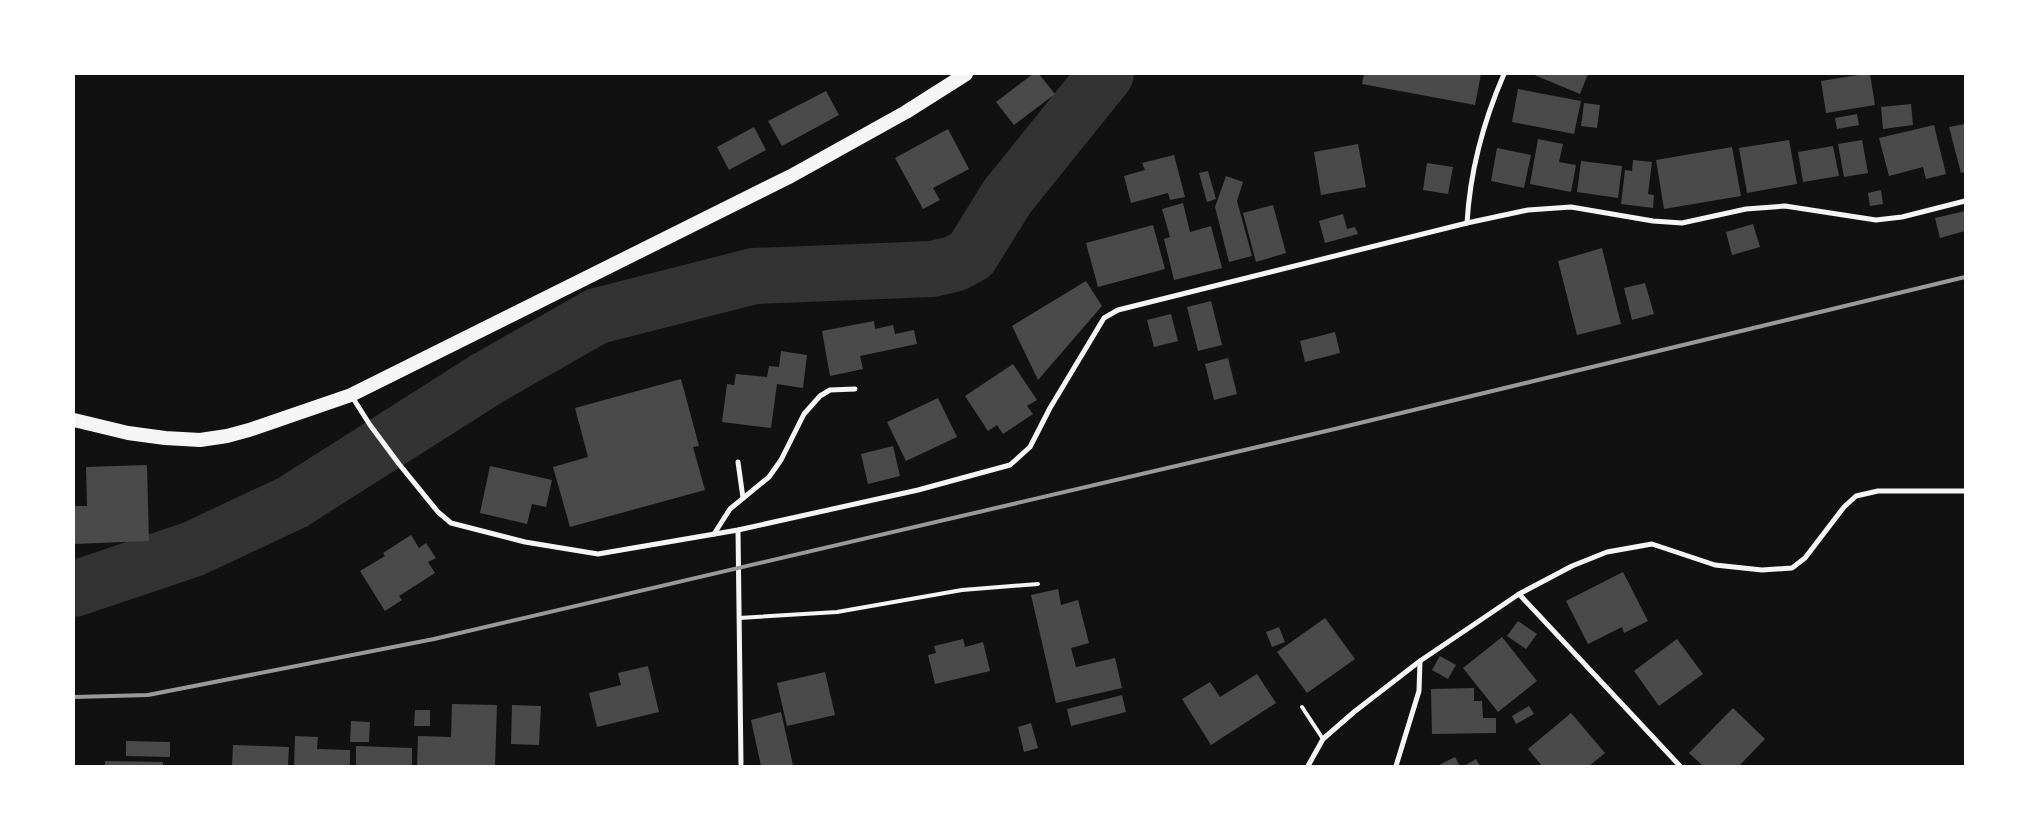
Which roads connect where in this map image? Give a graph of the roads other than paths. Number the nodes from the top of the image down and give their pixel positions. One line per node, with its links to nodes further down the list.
1 (966, 74): 6 (highway)
2 (1504, 74): 4 (street)
3 (1965, 201): 4 (street)
4 (1467, 223): 11 (street)
5 (855, 389): 10 (street)
6 (351, 395): 7 (highway); 12 (street)
7 (74, 420)
8 (738, 462): 10 (street)
9 (1965, 491): 14 (street)
10 (743, 498): 12 (street)
11 (738, 530): 12 (street); 15 (street)
12 (714, 534)
13 (1038, 584): 15 (lane)
14 (1520, 594): 16 (street); 23 (street)
15 (739, 618): 19 (street)
16 (1420, 660): 18 (street); 22 (street)
17 (1302, 707): 18 (lane)
18 (1323, 738): 21 (street)
19 (742, 765): 20 (street)
20 (734, 766)
21 (1308, 766)
22 (1396, 766)
23 (1680, 766)

